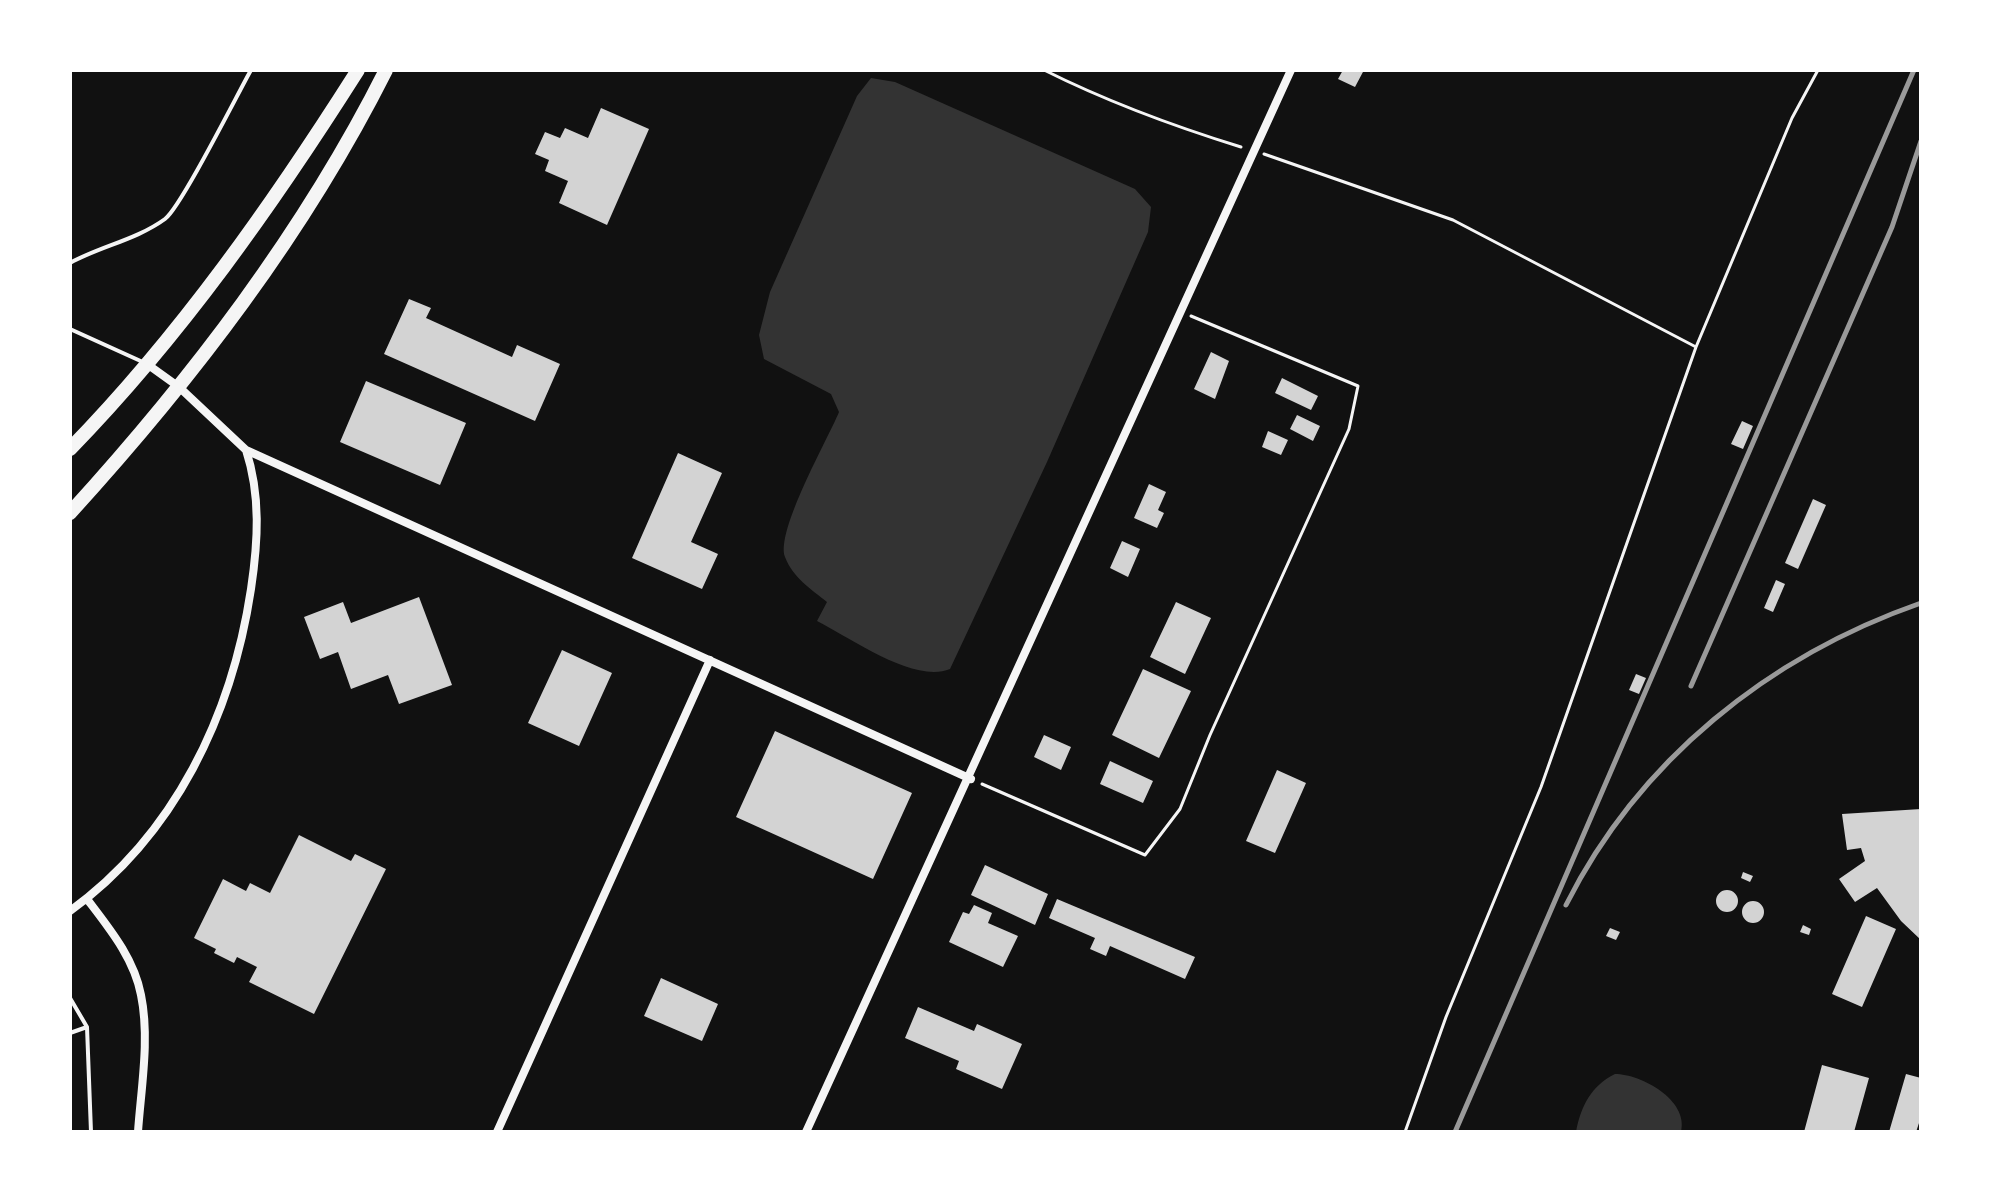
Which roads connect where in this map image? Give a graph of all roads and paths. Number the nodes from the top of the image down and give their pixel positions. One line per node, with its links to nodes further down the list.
1 (251, 70): 8 (lane)
2 (358, 70): 12 (main road)
3 (386, 70): 13 (main road)
4 (1044, 70): 7 (path)
5 (1291, 70): 7 (street)
6 (1818, 70): 11 (path)
7 (1254, 151): 9 (street); 11 (path)
8 (70, 263)
9 (1180, 312): 18 (street); 18 (path)
10 (70, 329): 12 (lane)
11 (1696, 347): 28 (path)
12 (147, 364): 13 (street); 14 (main road)
13 (179, 387): 15 (street); 16 (main road)
14 (70, 449)
15 (246, 450): 17 (street); 19 (street)
16 (70, 513)
17 (710, 660): 18 (street); 26 (street)
18 (971, 779): 27 (street)
19 (87, 899): 20 (street); 25 (street)
20 (70, 911)
21 (70, 998): 22 (lane)
22 (87, 1027): 23 (lane); 24 (lane)
23 (70, 1033)
24 (91, 1132)
25 (138, 1132)
26 (497, 1132)
27 (806, 1132)
28 (1405, 1132)

